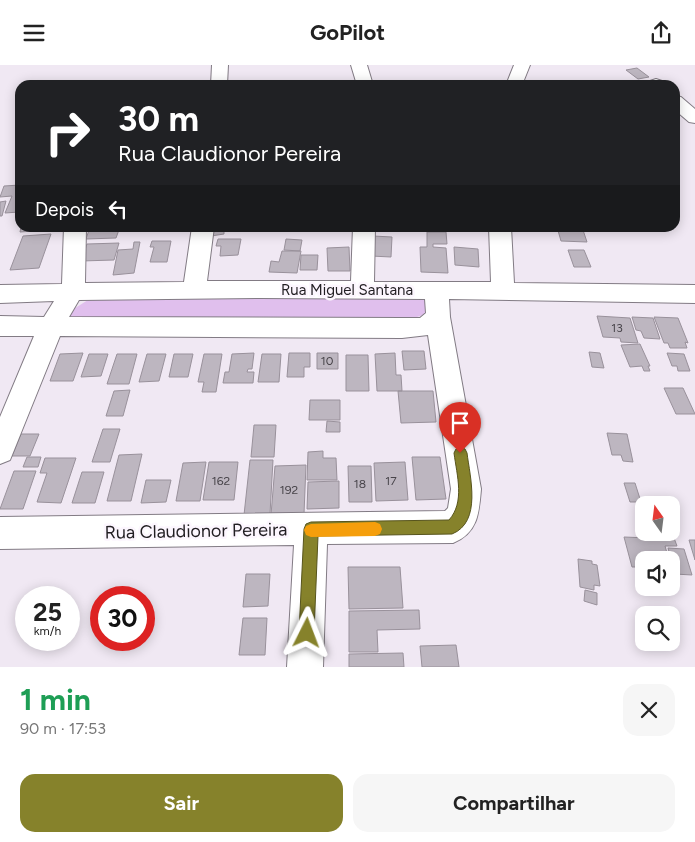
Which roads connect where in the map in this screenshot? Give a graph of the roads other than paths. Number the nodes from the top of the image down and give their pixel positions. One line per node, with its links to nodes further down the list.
1 (220, 65): 4 (street)
2 (359, 65): 5 (street)
3 (522, 65): 6 (street)
4 (219, 80)
5 (364, 80)
6 (516, 80)
7 (680, 105): 8 (street)
8 (695, 118)
9 (75, 232): 15 (street)
10 (202, 232): 13 (street)
11 (364, 232): 14 (street)
12 (500, 232): 16 (street)
13 (194, 290): 14 (street, Rua Miguel Santana); 15 (street, Rua Miguel Santana)
14 (362, 290): 16 (street, Rua Miguel Santana)
15 (72, 291): 17 (street, Rua Miguel Santana); 21 (street)
16 (498, 291): 18 (street, Rua Miguel Santana); 19 (street)
17 (0, 294)
18 (695, 294)
19 (438, 317): 21 (street); 23 (street, Rua Claudionor Pereira)
20 (0, 326): 21 (street)
21 (51, 326): 22 (street)
22 (0, 451)
23 (311, 529): 24 (street, Rua Claudionor Pereira); 25 (street)
24 (0, 533)
25 (305, 667)

